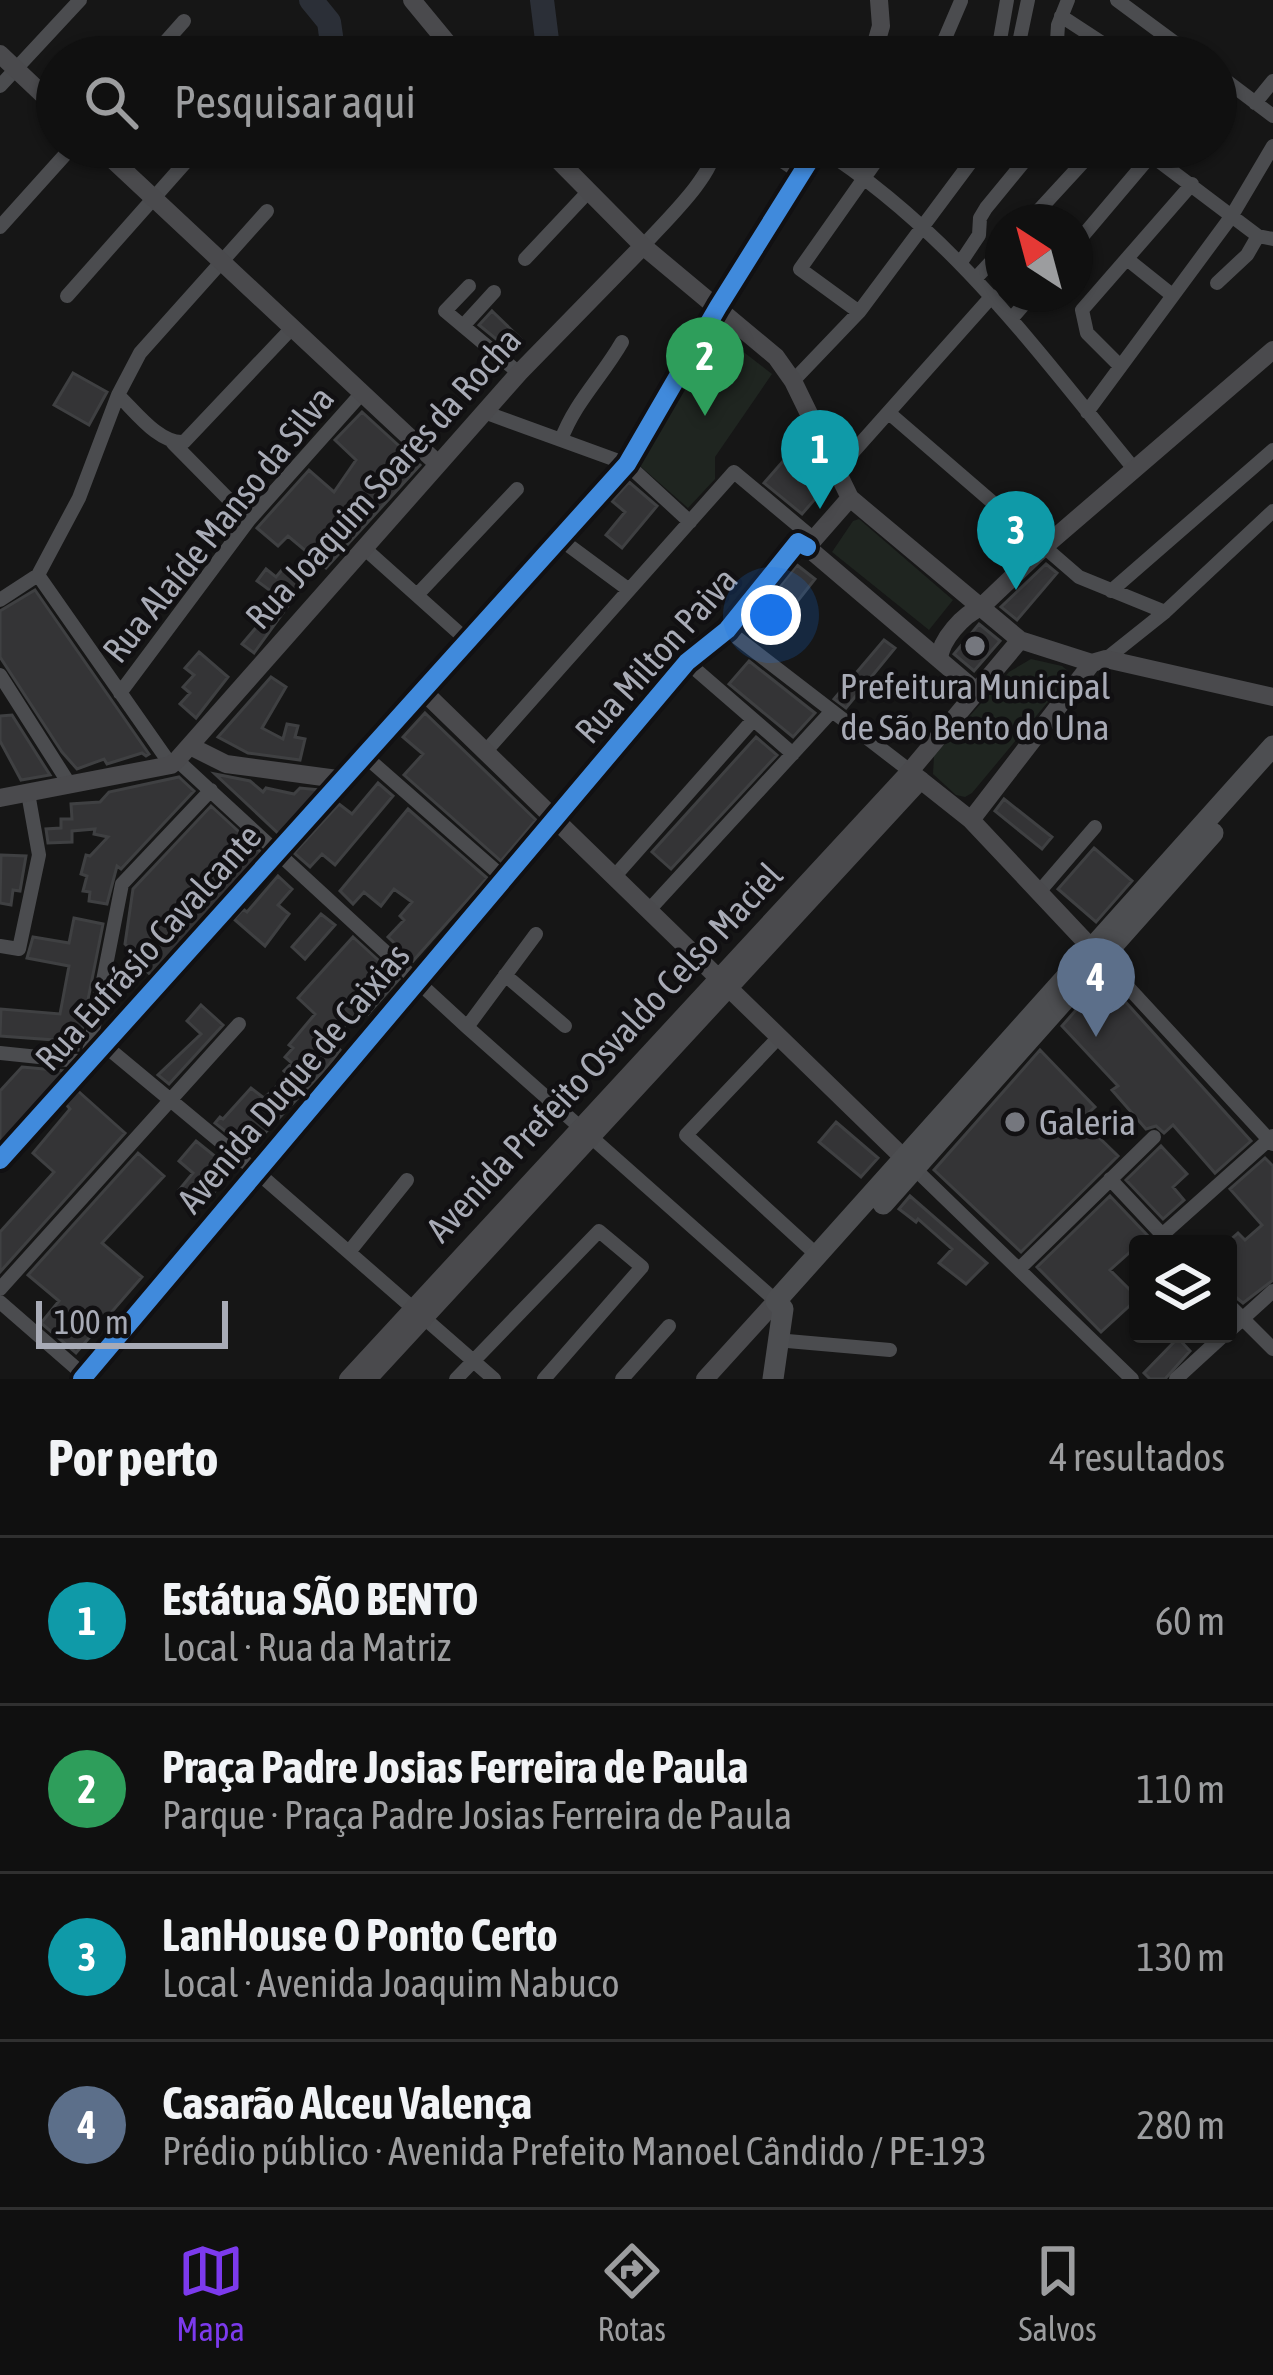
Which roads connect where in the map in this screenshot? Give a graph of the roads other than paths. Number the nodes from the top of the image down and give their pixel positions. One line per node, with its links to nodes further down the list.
1 (80, 0): 11 (street)
2 (412, 0): 13 (street)
3 (879, 0): 14 (street)
4 (1006, 0): 16 (street)
5 (1028, 0): 17 (street)
6 (1067, 0): 9 (street)
7 (1118, 0): 20 (street)
8 (961, 2): 15 (street)
9 (1061, 16): 18 (street); 19 (street)
10 (184, 21): 12 (street)
11 (47, 36)
12 (171, 36)
13 (442, 36)
14 (878, 36)
15 (947, 36)
16 (1000, 36)
17 (1020, 36)
18 (1059, 36)
19 (1092, 36)
20 (1166, 36)
21 (36, 47): 23 (street)
22 (0, 54): 23 (street)
23 (16, 69): 25 (street); 26 (street)
24 (1273, 81): 28 (street)
25 (0, 86)
26 (36, 88)
27 (1237, 90): 28 (street)
28 (1255, 103): 29 (street)
29 (1273, 116)
30 (1273, 146): 52 (street)
31 (53, 168): 54 (street)
32 (122, 168): 49 (street)
33 (180, 168): 49 (street)
34 (566, 168): 48 (street)
35 (708, 168): 57 (street)
36 (792, 168): 45 (street)
37 (804, 168): 45 (street)
38 (852, 168): 46 (street)
39 (870, 168): 46 (street)
40 (967, 168): 55 (street)
41 (1019, 168): 61 (street)
42 (1078, 168): 50 (street)
43 (1141, 168): 53 (street)
44 (1174, 168): 47 (street)
45 (800, 173): 71 (street)
46 (864, 176): 55 (street); 72 (street)
47 (1192, 184): 52 (street); 59 (street)
48 (589, 191): 57 (street); 58 (street)
49 (154, 198): 60 (street); 69 (street)
50 (1045, 204)
51 (267, 211): 60 (street)
52 (1231, 217): 56 (street); 68 (street)
53 (1093, 224)
54 (0, 227)
55 (922, 230): 61 (street); 72 (street)
56 (1266, 238): 64 (street)
57 (643, 246): 71 (street); 81 (street, Rua Joaquim Soares da Rocha)
58 (525, 259)
59 (1127, 259): 68 (street); 80 (street)
60 (221, 261): 77 (street); 84 (street)
61 (961, 262): 63 (street)
62 (985, 268): 63 (street)
63 (976, 278): 66 (street)
64 (1217, 283)
65 (469, 286): 76 (street)
66 (985, 288)
67 (494, 292): 76 (street)
68 (1172, 295): 80 (street)
69 (67, 296)
70 (985, 304): 87 (street)
71 (718, 307): 82 (street); 92 (street)
72 (859, 312): 82 (street)
73 (1008, 312): 75 (street)
74 (1017, 312): 75 (street)
75 (1013, 317): 86 (street)
76 (463, 326): 81 (street)
77 (292, 328): 83 (street); 89 (street)
78 (622, 342): 88 (street)
79 (1273, 350): 94 (street)
80 (1120, 367): 86 (street)
81 (519, 373): 85 (street, Rua Joaquim Soares da Rocha)
82 (793, 380): 93 (street)
83 (362, 393): 91 (street); 98 (street, Rua Alaíde Manso da Silva)
84 (118, 394): 89 (street); 104 (street)
85 (484, 412): 88 (street); 91 (street, Rua Joaquim Soares da Rocha)
86 (1087, 412): 94 (street)
87 (889, 413): 93 (street); 102 (street)
88 (561, 440): 92 (street)
89 (173, 443): 98 (street)
90 (1273, 450): 106 (street)
91 (438, 464): 103 (street, Rua Joaquim Soares da Rocha)
92 (627, 464): 99 (street); 100 (street)
93 (837, 470): 96 (street)
94 (1135, 470): 102 (street)
95 (517, 489): 107 (street)
96 (850, 498): 101 (street); 109 (street)
97 (1273, 511): 110 (street)
98 (250, 520): 121 (street, Rua Alaíde Manso da Silva)
99 (690, 522): 101 (street); 105 (street)
100 (560, 539): 105 (street); 113 (street)
101 (810, 543): 111 (street, Rua Milton Paiva); 114 (street)
102 (1043, 547): 106 (street); 109 (street)
103 (364, 548): 107 (street); 130 (street, Rua Joaquim Soares da Rocha)
104 (38, 575): 108 (street); 121 (street)
105 (629, 590): 128 (street)
106 (1111, 591): 110 (street)
107 (416, 595): 113 (street)
108 (0, 600)
109 (973, 600): 112 (street); 114 (street); 115 (street)
110 (1165, 612): 116 (street)
111 (728, 630): 117 (street, Rua Milton Paiva); 125 (street)
112 (1020, 640): 116 (street); 119 (street, Avenida Prefeito Osvaldo Celso Maciel)
113 (469, 642): 120 (street)
114 (921, 644): 115 (street)
115 (939, 659): 119 (street)
116 (1099, 661): 122 (street); 139 (street)
117 (687, 662): 126 (street); 140 (street, Rua Milton Paiva)
118 (0, 675): 123 (street)
119 (974, 690): 133 (street, Avenida Prefeito Osvaldo Celso Maciel)
120 (424, 692): 128 (street); 131 (street)
121 (121, 693): 130 (street)
122 (1273, 697)
123 (20, 707): 124 (street); 135 (street)
124 (0, 710)
125 (831, 712): 129 (street); 133 (street)
126 (753, 720): 129 (street); 143 (street)
127 (1273, 746): 149 (main road)
128 (485, 752): 140 (street)
129 (793, 754): 146 (street)
130 (179, 757): 134 (street); 135 (street); 136 (street)
131 (366, 757): 134 (street); 144 (street)
132 (1273, 764): 149 (main road)
133 (915, 776): 139 (street); 152 (street, Avenida Prefeito Osvaldo Celso Maciel)
134 (346, 779): 142 (street, Rua Eufrásio Cavalcante)
135 (70, 785): 137 (street)
136 (211, 790): 142 (street); 159 (street)
137 (28, 793): 138 (street); 148 (street)
138 (0, 798)
139 (970, 820): 145 (street)
140 (556, 821): 143 (street); 144 (street, Avenida Duque de Caixias)
141 (1095, 827): 145 (street)
142 (279, 852): 151 (street); 157 (street, Rua Eufrásio Cavalcante)
143 (614, 877): 146 (street)
144 (505, 879): 151 (street, Avenida Duque de Caixias)
145 (1039, 892): 149 (street)
146 (649, 910): 152 (street)
147 (536, 934): 150 (street)
148 (0, 946)
149 (1096, 953): 163 (street); 165 (main road)
150 (505, 975): 154 (street); 155 (street)
151 (420, 979): 154 (street); 166 (street, Avenida Duque de Caixias)
152 (722, 983): 156 (street); 161 (street, Avenida Prefeito Osvaldo Celso Maciel)
153 (239, 1024): 160 (street)
154 (467, 1027): 161 (street)
155 (565, 1027)
156 (777, 1039): 165 (street); 172 (street)
157 (103, 1044): 159 (street, Rua Eufrásio Cavalcante); 160 (street)
158 (0, 1053): 159 (street)
159 (87, 1062): 164 (street, Rua Eufrásio Cavalcante)
160 (170, 1100): 166 (street); 174 (street)
161 (587, 1129): 177 (street); 178 (street, Avenida Prefeito Osvaldo Celso Maciel)
162 (1154, 1137): 167 (street)
163 (1272, 1140): 170 (street)
164 (0, 1160)
165 (910, 1164): 172 (main road); 173 (street); 177 (main road)
166 (257, 1172): 171 (street); 188 (street, Avenida Duque de Caixias)
167 (1110, 1178): 169 (street); 173 (street)
168 (407, 1180): 171 (street)
169 (1163, 1235)
170 (1171, 1235)
171 (350, 1252): 178 (street)
172 (818, 1256): 177 (main road)
173 (1019, 1269): 198 (street)
174 (0, 1288)
175 (1273, 1291): 180 (street)
176 (0, 1302): 188 (street)
177 (780, 1305): 183 (main road); 195 (street); 196 (street)
178 (418, 1313): 187 (street); 189 (street, Avenida Prefeito Osvaldo Celso Maciel); 190 (street, Avenida Prefeito Osvaldo Celso Maciel)
179 (1237, 1314): 180 (street)
180 (1242, 1319): 181 (street); 185 (street)
181 (1237, 1324)
182 (669, 1326): 194 (street)
183 (776, 1340): 186 (street); 197 (main road)
184 (1216, 1343): 199 (street)
185 (1273, 1349)
186 (890, 1350)
187 (472, 1360): 191 (street); 192 (street); 193 (street)
188 (83, 1377)
189 (348, 1379)
190 (368, 1379)
191 (456, 1379)
192 (494, 1379)
193 (544, 1379)
194 (622, 1379)
195 (705, 1379)
196 (719, 1379)
197 (772, 1379)
198 (1132, 1379)
199 (1176, 1379)

